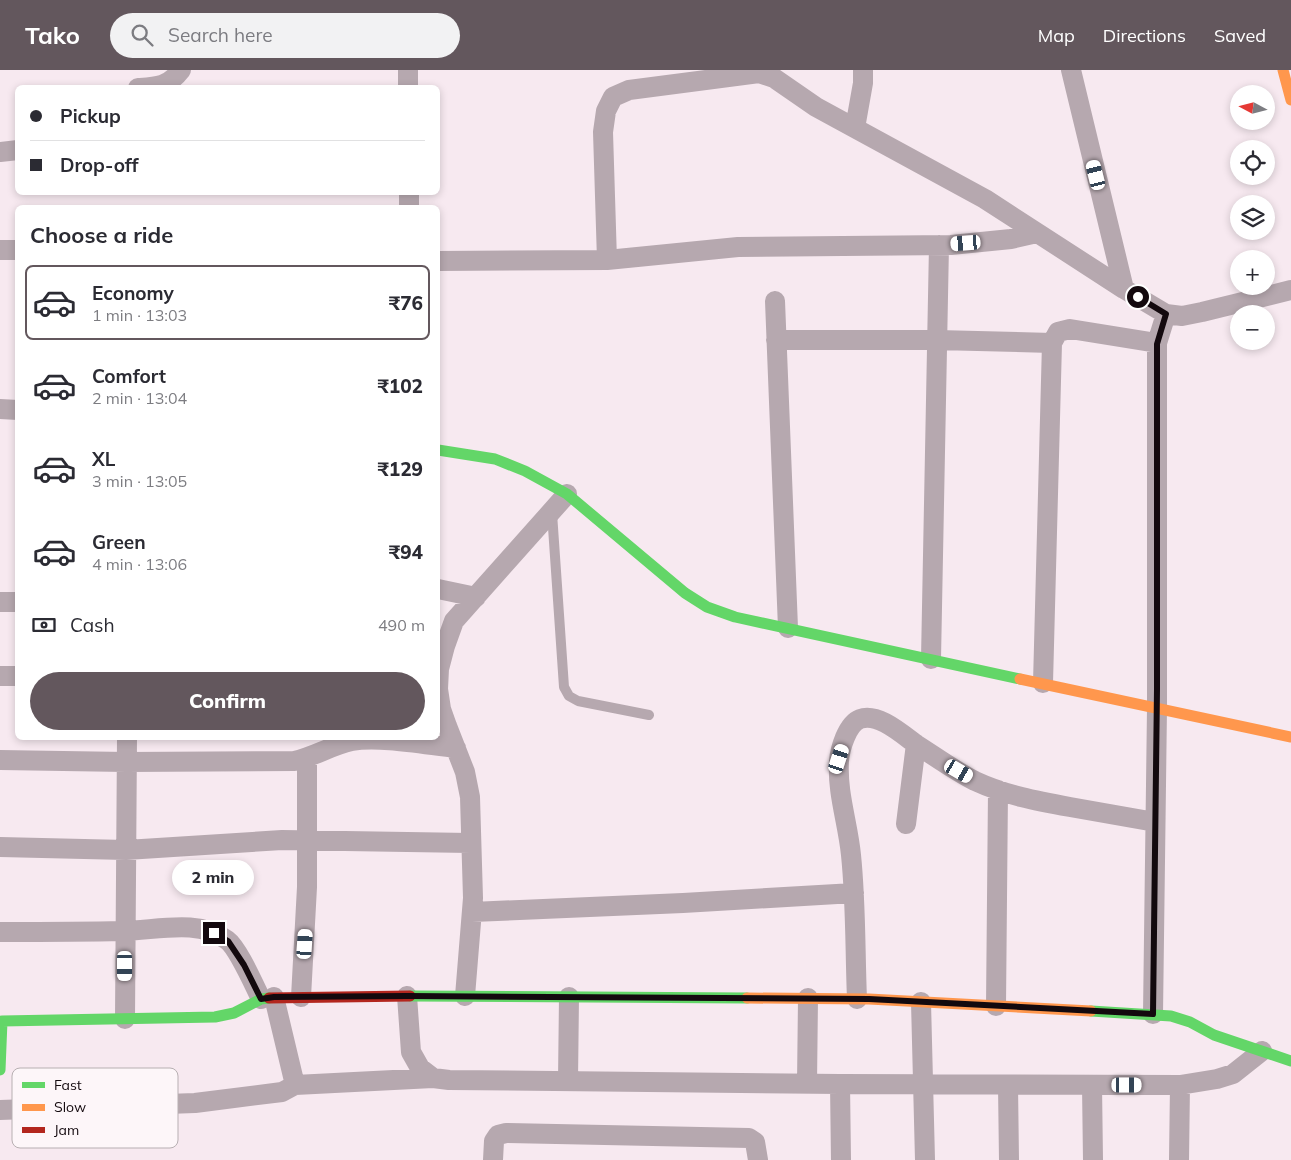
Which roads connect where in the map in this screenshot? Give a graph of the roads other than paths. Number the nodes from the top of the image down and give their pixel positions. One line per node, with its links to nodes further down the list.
1 (180, 70): 6 (street)
2 (408, 70): 7 (street)
3 (863, 70): 9 (street)
4 (1071, 70): 18 (street)
5 (1284, 70): 8 (street)
6 (162, 85)
7 (408, 85)
8 (1291, 100)
9 (855, 128): 12 (street); 17 (street)
10 (15, 150): 11 (street)
11 (0, 152)
12 (1038, 233): 13 (street); 18 (street)
13 (939, 245): 17 (street); 23 (street)
14 (0, 250): 15 (street)
15 (15, 250)
16 (440, 260): 17 (street)
17 (607, 260)
18 (1124, 289): 21 (street)
19 (1291, 290): 21 (street)
20 (775, 301): 22 (street)
21 (1166, 314): 25 (street)
22 (776, 340): 23 (street); 35 (street)
23 (937, 340): 24 (street); 36 (street)
24 (1052, 343): 25 (street); 40 (street)
25 (1157, 344): 42 (street)
26 (0, 409): 27 (street)
27 (15, 410)
28 (440, 450): 29 (street)
29 (567, 494): 30 (street); 35 (street)
30 (552, 512): 32 (street); 43 (lane)
31 (440, 590): 32 (street)
32 (476, 597): 37 (street)
33 (0, 602): 34 (street)
34 (15, 602)
35 (788, 628): 36 (street)
36 (931, 659): 40 (street)
37 (440, 664)
38 (0, 676): 39 (street)
39 (15, 676)
40 (1043, 683): 42 (street)
41 (440, 702): 47 (street)
42 (1157, 708): 44 (street); 52 (street)
43 (649, 716)
44 (1291, 737)
45 (127, 740): 50 (street)
46 (916, 744): 51 (street); 53 (street); 58 (street)
47 (456, 748): 48 (street); 55 (street)
48 (307, 758): 50 (street); 54 (street)
49 (0, 760): 50 (street)
50 (126, 762): 57 (street)
51 (998, 790): 52 (street); 70 (street)
52 (1155, 822): 71 (street)
53 (906, 824)
54 (306, 841): 55 (street); 57 (street); 64 (street)
55 (470, 843): 59 (street)
56 (0, 847): 57 (street)
57 (126, 850): 60 (street)
58 (854, 893): 59 (street); 68 (street)
59 (472, 912): 63 (street)
60 (125, 931): 61 (street); 66 (street); 72 (street)
61 (0, 932)
62 (407, 996): 63 (street); 64 (street); 77 (street)
63 (465, 996): 65 (street)
64 (301, 997): 66 (street)
65 (569, 997): 67 (street); 78 (street)
66 (268, 998): 72 (street); 83 (street)
67 (808, 998): 68 (street); 79 (street)
68 (857, 999): 69 (street)
69 (921, 1002): 70 (street); 81 (street)
70 (996, 1006): 71 (street)
71 (1153, 1014): 74 (street)
72 (125, 1019): 73 (street)
73 (1, 1021): 76 (street)
74 (1262, 1051): 75 (street); 85 (street)
75 (1291, 1061)
76 (0, 1070)
77 (434, 1078): 78 (street); 83 (street)
78 (568, 1081): 79 (street)
79 (807, 1084): 80 (street)
80 (840, 1084): 81 (street); 89 (street)
81 (924, 1084): 82 (street); 90 (street)
82 (1008, 1084): 84 (street); 91 (street)
83 (295, 1085): 86 (street)
84 (1092, 1085): 85 (street); 92 (street)
85 (1180, 1085): 93 (street)
86 (178, 1104)
87 (493, 1160): 88 (street)
88 (758, 1160)
89 (841, 1160)
90 (925, 1160)
91 (1009, 1160)
92 (1092, 1160)
93 (1179, 1160)

